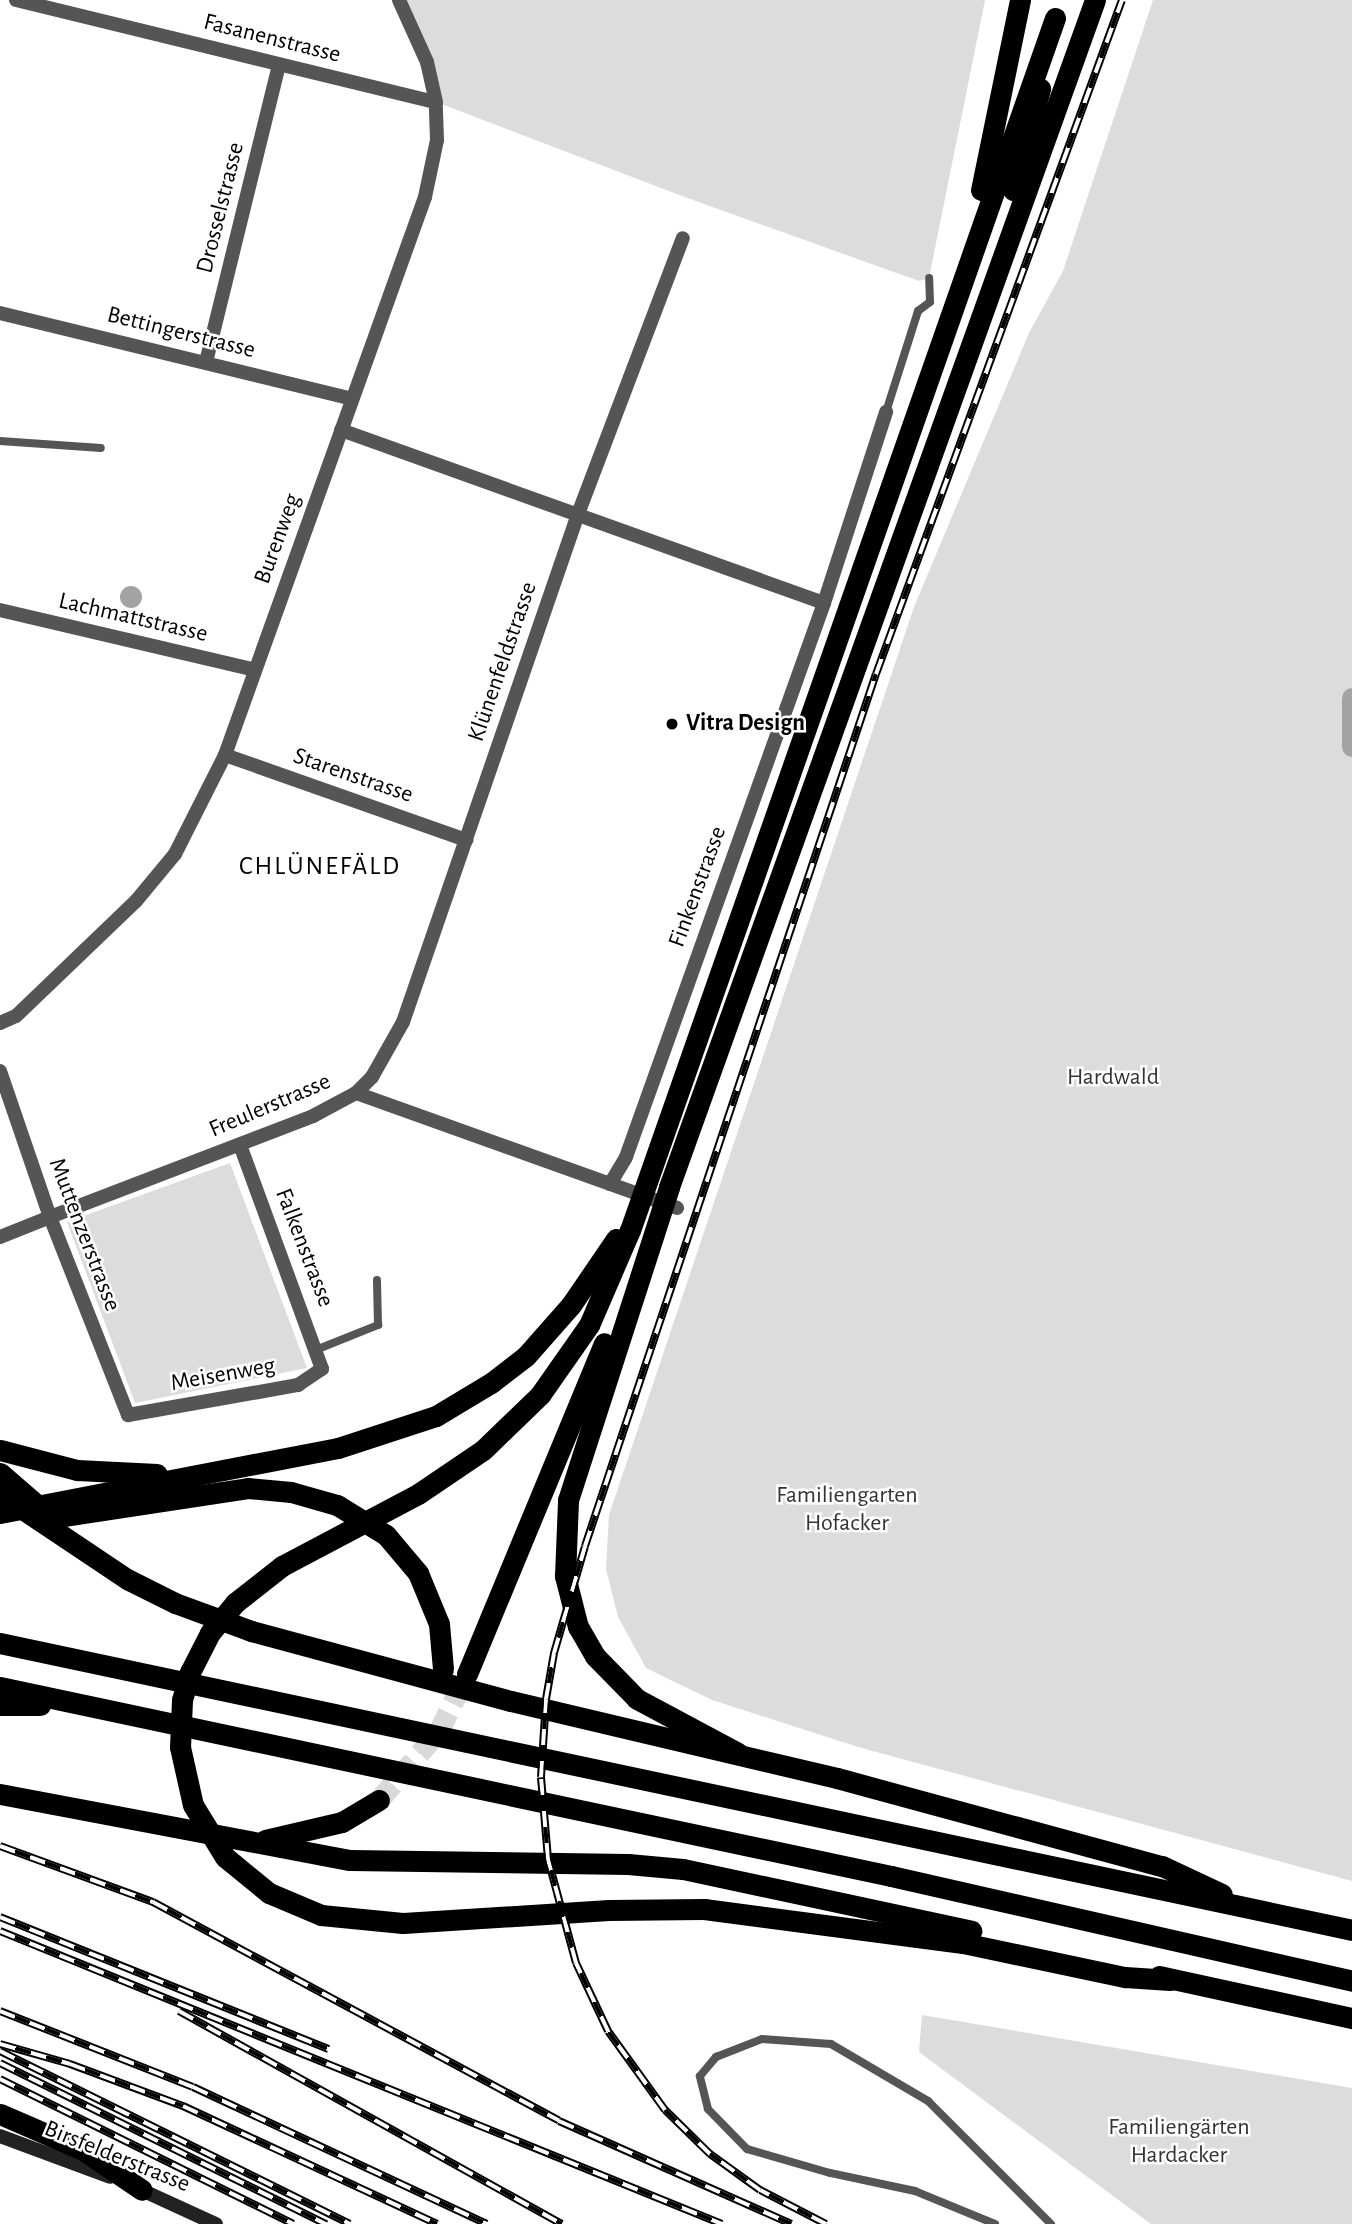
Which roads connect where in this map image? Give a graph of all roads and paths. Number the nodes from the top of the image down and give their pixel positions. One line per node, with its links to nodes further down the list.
1 (16, 0): 6 (street, Fasanenstrasse)
2 (399, 0): 7 (street, Burenweg)
3 (1020, 0): 11 (highway)
4 (1095, 0): 12 (highway)
5 (1058, 9): 11 (highway); 12 (highway)
6 (279, 65): 7 (street, Fasanenstrasse); 13 (street, Drosselstrasse)
7 (436, 102): 14 (street, Burenweg)
8 (683, 238): 19 (street, Klünenfeldstrasse)
9 (929, 278): 15 (lane)
10 (0, 313): 13 (street, Bettingerstrasse)
11 (941, 342): 29 (highway)
12 (967, 350): 31 (highway)
13 (206, 362): 14 (street, Bettingerstrasse)
14 (352, 399): 16 (street, Burenweg)
15 (886, 412): 20 (street, Finkenstrasse)
16 (341, 430): 19 (street); 22 (street, Burenweg)
17 (0, 441): 18 (lane)
18 (101, 448)
19 (578, 514): 20 (street); 24 (street, Klünenfeldstrasse)
20 (824, 603): 30 (street, Finkenstrasse)
21 (0, 610): 22 (street, Lachmattstrasse)
22 (255, 670): 23 (street, Burenweg)
23 (225, 755): 24 (street, Starenstrasse); 25 (street, Burenweg)
24 (466, 840): 27 (street, Klünenfeldstrasse)
25 (0, 1023)
26 (0, 1071): 33 (street, Muttenzerstrasse)
27 (356, 1093): 28 (street, Freulerstrasse); 30 (street, Freulerstrasse)
28 (240, 1145): 33 (street, Freulerstrasse); 36 (street, Falkenstrasse)
29 (646, 1178): 41 (highway); 58 (highway)
30 (616, 1186): 32 (street, Freulerstrasse)
31 (669, 1187): 48 (highway); 52 (highway)
32 (677, 1208)
33 (50, 1217): 34 (street, Freulerstrasse); 38 (street, Muttenzerstrasse)
34 (0, 1237)
35 (377, 1280): 36 (lane)
36 (318, 1349): 37 (street, Falkenstrasse)
37 (322, 1369): 38 (street, Meisenweg)
38 (128, 1415)
39 (0, 1450): 41 (highway)
40 (0, 1473): 45 (highway)
41 (198, 1474): 43 (highway)
42 (0, 1494): 45 (highway)
43 (81, 1505): 44 (highway); 47 (highway)
44 (4, 1522)
45 (101, 1562): 52 (highway)
46 (0, 1643): 56 (highway)
47 (443, 1669)
48 (467, 1674)
49 (0, 1687): 51 (highway)
50 (0, 1705): 51 (highway)
51 (89, 1705): 59 (highway)
52 (738, 1753): 56 (highway)
53 (0, 1794): 55 (highway)
54 (379, 1800): 55 (highway)
55 (253, 1842): 58 (highway)
56 (1243, 1904): 57 (highway)
57 (1352, 1930)
58 (1170, 1980): 60 (highway)
59 (1352, 1981)
60 (1352, 2018)
61 (0, 2114): 63 (highway)
62 (0, 2136): 63 (main road, Birsfelderstrasse)
63 (142, 2190): 64 (main road, Birsfelderstrasse)
64 (216, 2224)
65 (995, 2224): 66 (lane)
66 (1051, 2224)

